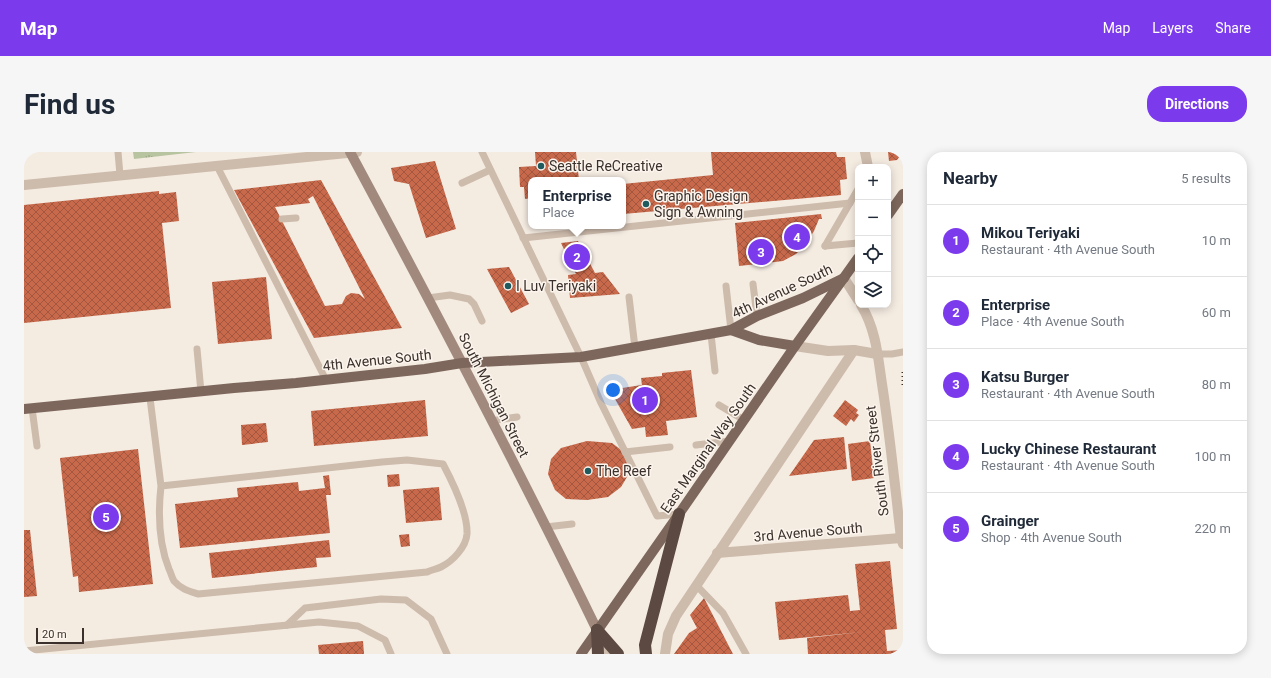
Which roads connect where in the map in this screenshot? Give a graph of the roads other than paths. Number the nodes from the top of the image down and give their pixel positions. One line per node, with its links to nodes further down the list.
1 (118, 152): 8 (lane)
2 (353, 152): 6 (street); 27 (main road, South Michigan Street)
3 (482, 152): 7 (lane)
4 (865, 152): 5 (street)
5 (867, 164)
6 (217, 166): 8 (street); 42 (lane)
7 (490, 170): 9 (lane); 19 (lane)
8 (120, 175): 10 (street)
9 (462, 183)
10 (24, 185)
11 (855, 194): 13 (lane)
12 (903, 194): 14 (main road)
13 (850, 203): 17 (lane); 20 (lane)
14 (891, 211)
15 (296, 218): 16 (lane)
16 (282, 219)
17 (626, 227)
18 (607, 229): 19 (lane)
19 (523, 238): 39 (lane)
20 (855, 243)
21 (855, 262): 22 (main road, East Marginal Way South)
22 (844, 278): 25 (street); 29 (main road, 4th Avenue South); 33 (main road, East Marginal Way South)
23 (753, 284): 29 (lane)
24 (726, 286): 31 (lane)
25 (855, 295)
26 (629, 297): 34 (lane)
27 (428, 298): 30 (lane); 40 (main road, South Michigan Street)
28 (864, 308): 38 (street, South River Street)
29 (757, 316): 31 (main road, 4th Avenue South)
30 (482, 321)
31 (732, 330): 32 (main road, 4th Avenue South); 33 (main road, 4th Avenue South)
32 (711, 334): 34 (main road, 4th Avenue South); 41 (lane)
33 (795, 346): 36 (street, 4th Avenue South); 48 (main road, East Marginal Way South)
34 (635, 348): 39 (main road, 4th Avenue South)
35 (197, 349): 43 (lane)
36 (854, 350): 38 (street, 4th Avenue South); 60 (street)
37 (903, 352): 38 (lane)
38 (877, 354): 59 (street, South River Street)
39 (581, 358): 40 (main road, 4th Avenue South); 54 (lane)
40 (462, 363): 42 (main road, 4th Avenue South); 49 (main road, South Michigan Street)
41 (714, 370)
42 (326, 380): 43 (main road, 4th Avenue South)
43 (201, 392): 44 (main road, 4th Avenue South)
44 (150, 398): 46 (main road, 4th Avenue South); 55 (lane)
45 (719, 405): 48 (lane)
46 (28, 409): 52 (lane)
47 (517, 417): 49 (lane)
48 (744, 420): 50 (main road, East Marginal Way South)
49 (492, 421): 58 (main road, South Michigan Street)
50 (730, 441): 51 (lane); 56 (main road, East Marginal Way South)
51 (696, 445)
52 (37, 446)
53 (670, 447): 54 (lane)
54 (625, 452): 56 (lane)
55 (161, 486): 55 (lane)
56 (680, 514): 63 (main road, East Marginal Way South); 72 (highway)
57 (572, 524): 58 (lane)
58 (546, 526): 63 (main road, South Michigan Street)
59 (902, 541): 60 (street, 3rd Avenue South)
60 (717, 553): 61 (street)
61 (696, 585): 65 (street); 73 (lane)
62 (287, 625): 64 (lane); 66 (lane); 67 (lane)
63 (597, 630): 68 (main road, East Marginal Way South); 69 (highway); 70 (street, South Michigan Street); 71 (highway)
64 (24, 651)
65 (665, 651)
66 (391, 654)
67 (447, 654)
68 (581, 654)
69 (598, 654)
70 (607, 654)
71 (618, 654)
72 (646, 654)
73 (746, 654)

